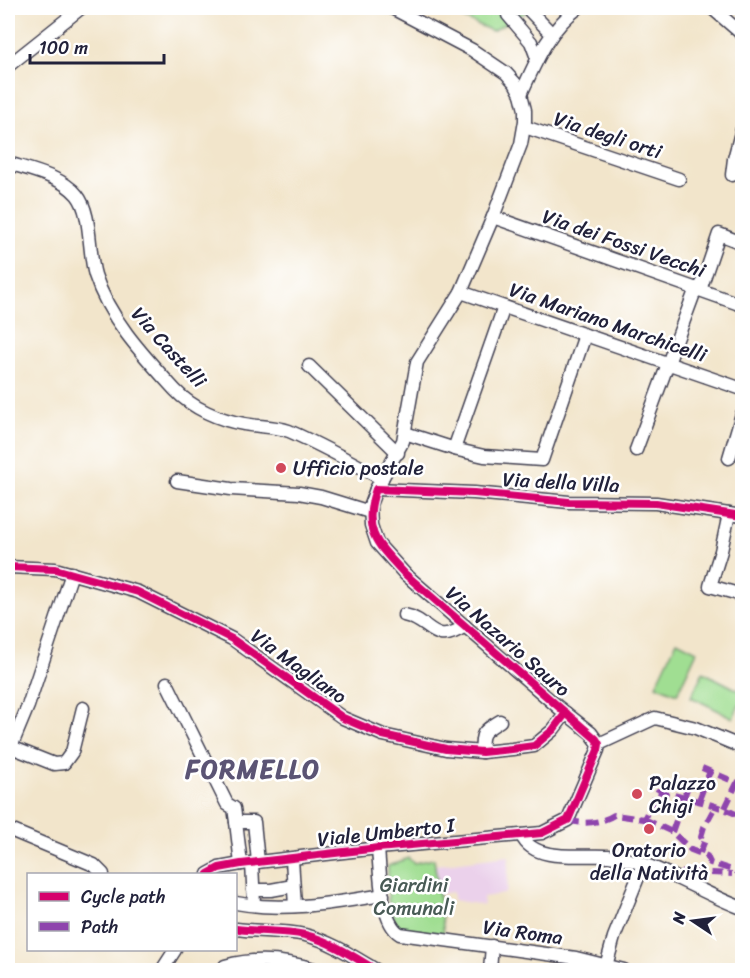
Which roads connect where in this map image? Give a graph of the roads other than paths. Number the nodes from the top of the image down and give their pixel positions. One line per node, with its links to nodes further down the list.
1 (81, 8): 10 (street)
2 (392, 8): 11 (street)
3 (509, 8): 9 (street)
4 (527, 8): 7 (street)
5 (578, 8): 7 (street)
6 (712, 8): 8 (street)
7 (552, 34): 9 (street)
8 (742, 34)
9 (537, 58): 11 (street)
10 (8, 66)
11 (522, 94): 12 (street)
12 (525, 127): 16 (street, Via degli orti); 17 (street, Via Nazario Sauro)
13 (742, 129): 15 (street)
14 (8, 163): 34 (street, Via Castelli)
15 (732, 175)
16 (679, 179)
17 (494, 217): 19 (street, Via dei Fossi Vecchi); 20 (street, Via Nazario Sauro)
18 (742, 243): 19 (street)
19 (698, 289): 21 (street, Via dei Fossi Vecchi); 24 (street)
20 (461, 292): 22 (street, Via Mariano Marchicelli); 28 (street, Via Nazario Sauro)
21 (742, 305)
22 (504, 307): 23 (street, Via Mariano Marchicelli); 29 (street)
23 (585, 335): 24 (street, Via Mariano Marchicelli); 29 (street)
24 (668, 363): 26 (street, Via Mariano Marchicelli); 30 (street)
25 (309, 366): 31 (street)
26 (742, 389)
27 (742, 414): 32 (street)
28 (405, 433): 29 (street); 31 (street, Via Nazario Sauro)
29 (454, 449)
30 (636, 450)
31 (398, 453): 34 (street, Via Nazario Sauro)
32 (729, 458)
33 (177, 481): 35 (street)
34 (379, 484): 35 (street, Via Nazario Sauro); 36 (street, Via della Villa)
35 (370, 512): 42 (street, Via Nazario Sauro)
36 (729, 514): 37 (street, Via della Villa); 40 (street)
37 (742, 516)
38 (8, 567): 39 (street, Via Magliano)
39 (72, 573): 49 (street); 50 (street, Via Magliano)
40 (742, 595)
41 (404, 615): 42 (street)
42 (465, 626): 45 (street, Via Nazario Sauro)
43 (167, 683): 55 (street)
44 (83, 708): 49 (street)
45 (566, 713): 47 (street, Via Nazario Sauro); 50 (street, Via Magliano)
46 (500, 720): 50 (street)
47 (599, 744): 48 (street); 52 (street, Viale Umberto I)
48 (742, 747)
49 (9, 751)
50 (482, 752)
51 (8, 829): 57 (street)
52 (522, 836): 53 (street, Viale Umberto I); 56 (street)
53 (378, 848): 54 (street, Viale Umberto I); 61 (street, Via Roma)
54 (292, 859): 55 (street, Viale Umberto I); 59 (street)
55 (250, 863): 58 (street, Viale Umberto I); 60 (street)
56 (643, 865): 65 (street); 71 (street)
57 (102, 873)
58 (210, 873)
59 (293, 886): 60 (street); 64 (street)
60 (253, 890): 63 (street)
61 (383, 895): 64 (street); 67 (street, Via Roma)
62 (237, 903): 63 (street)
63 (254, 905): 64 (street)
64 (295, 906)
65 (742, 908)
66 (237, 929): 74 (street)
67 (492, 946): 69 (street, Via Roma); 75 (street)
68 (174, 951): 72 (street)
69 (562, 957): 71 (street, Via Roma); 76 (street)
70 (225, 966): 73 (street)
71 (606, 966): 77 (street, Via Roma)
72 (162, 970)
73 (317, 970)
74 (376, 970)
75 (490, 970)
76 (561, 970)
77 (624, 970)

